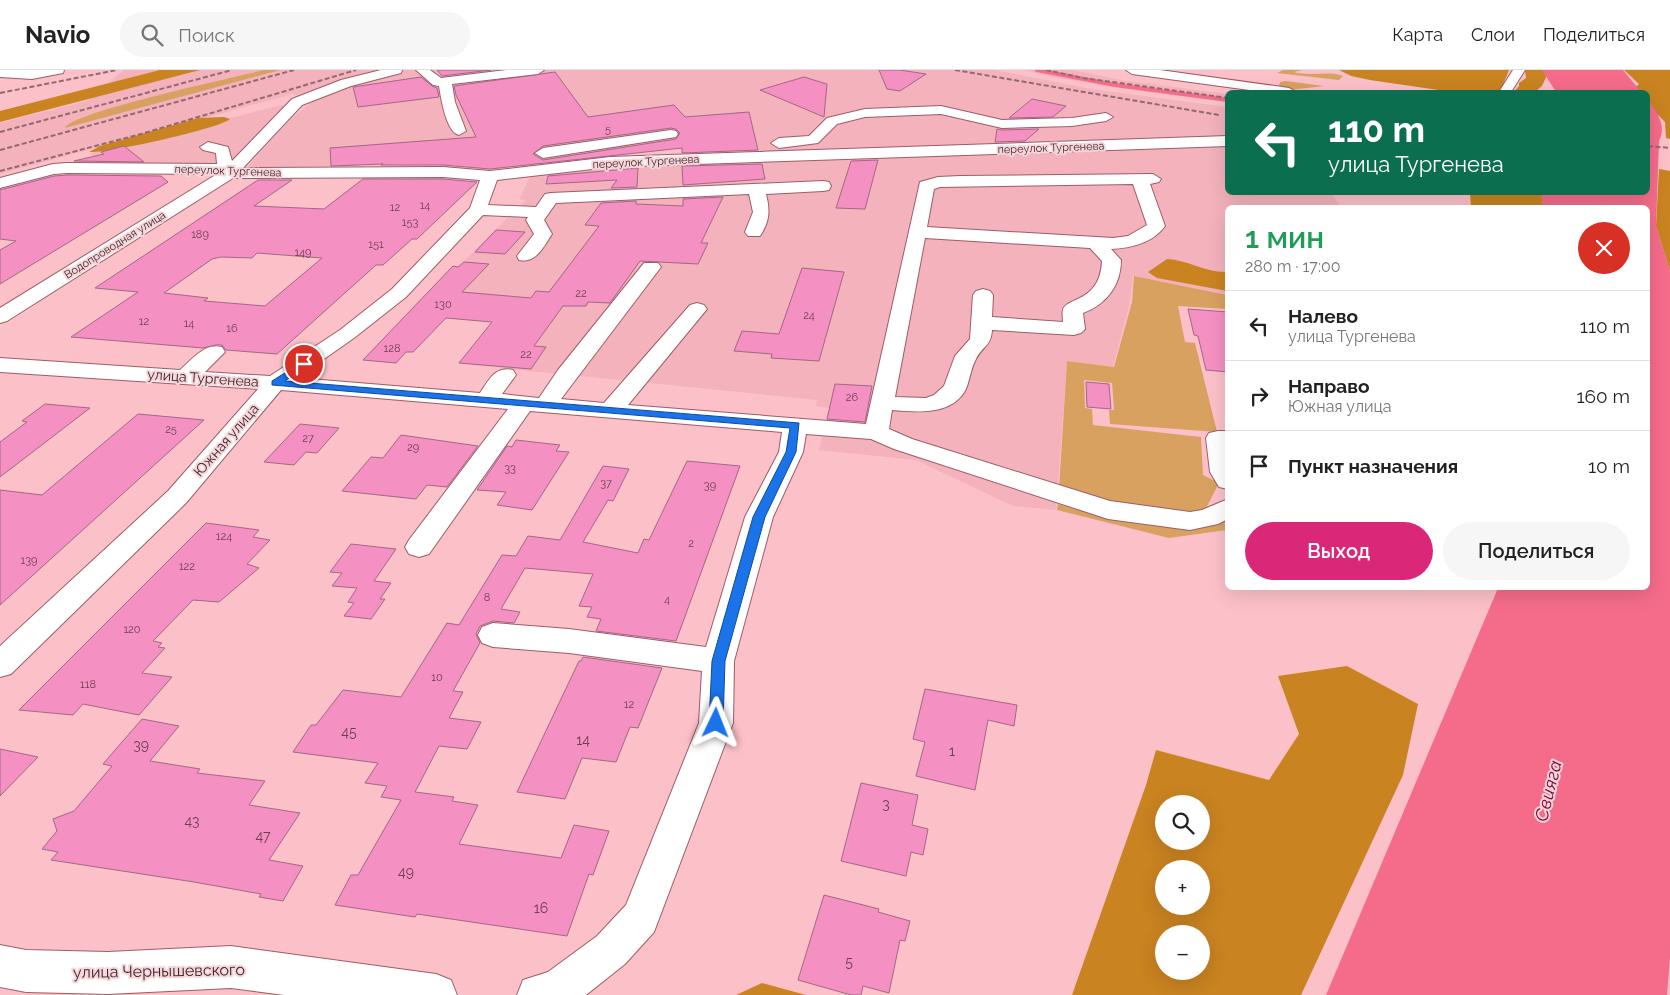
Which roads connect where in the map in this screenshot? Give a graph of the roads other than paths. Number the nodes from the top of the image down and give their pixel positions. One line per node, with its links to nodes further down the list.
1 (58, 70): 7 (street)
2 (396, 70): 17 (street, Водопроводная улица)
3 (422, 70): 8 (street)
4 (538, 70): 8 (street)
5 (1132, 70): 9 (street)
6 (1519, 70): 10 (street)
7 (0, 73)
8 (438, 82): 12 (street)
9 (1275, 90)
10 (1506, 90)
11 (1106, 117): 16 (street)
12 (459, 131)
13 (671, 134): 18 (street)
14 (1225, 141): 16 (street, переулок Тургенева)
15 (208, 148): 17 (street)
16 (656, 160): 19 (street, переулок Тургенева)
17 (227, 171): 18 (street, переулок Тургенева); 20 (street, переулок Тургенева); 32 (street, Водопроводная улица)
18 (443, 172): 19 (street, переулок Тургенева)
19 (490, 176): 23 (street, Южная улица)
20 (0, 182)
21 (823, 186): 22 (street)
22 (756, 189): 24 (street); 25 (street)
23 (478, 210): 24 (street); 38 (street, Южная улица)
24 (542, 212): 28 (street)
25 (754, 232)
26 (918, 232): 27 (street); 27 (street); 40 (street)
27 (1096, 243): 33 (street)
28 (526, 256)
29 (650, 266): 41 (street)
30 (983, 295): 33 (street)
31 (697, 309): 42 (street)
32 (0, 317)
33 (982, 323): 40 (street)
34 (214, 352): 37 (street)
35 (0, 365): 37 (street, улица Тургенева)
36 (505, 375): 39 (street)
37 (186, 377): 38 (street, улица Тургенева)
38 (276, 383): 39 (street, улица Тургенева); 51 (street, Южная улица)
39 (486, 400): 41 (street, улица Тургенева)
40 (881, 403): 44 (street)
41 (535, 404): 42 (street, улица Тургенева); 48 (street)
42 (610, 411): 43 (street, улица Тургенева)
43 (795, 425): 44 (street, улица Тургенева); 50 (street)
44 (876, 432): 47 (street, улица Тургенева)
45 (1225, 439): 46 (street)
46 (1225, 476)
47 (1225, 510)
48 (419, 548)
49 (493, 635): 50 (street)
50 (718, 661): 54 (street)
51 (0, 665)
52 (0, 966): 53 (street, улица Чернышевского)
53 (353, 990): 55 (street, улица Чернышевского)
54 (548, 993)
55 (436, 995)

